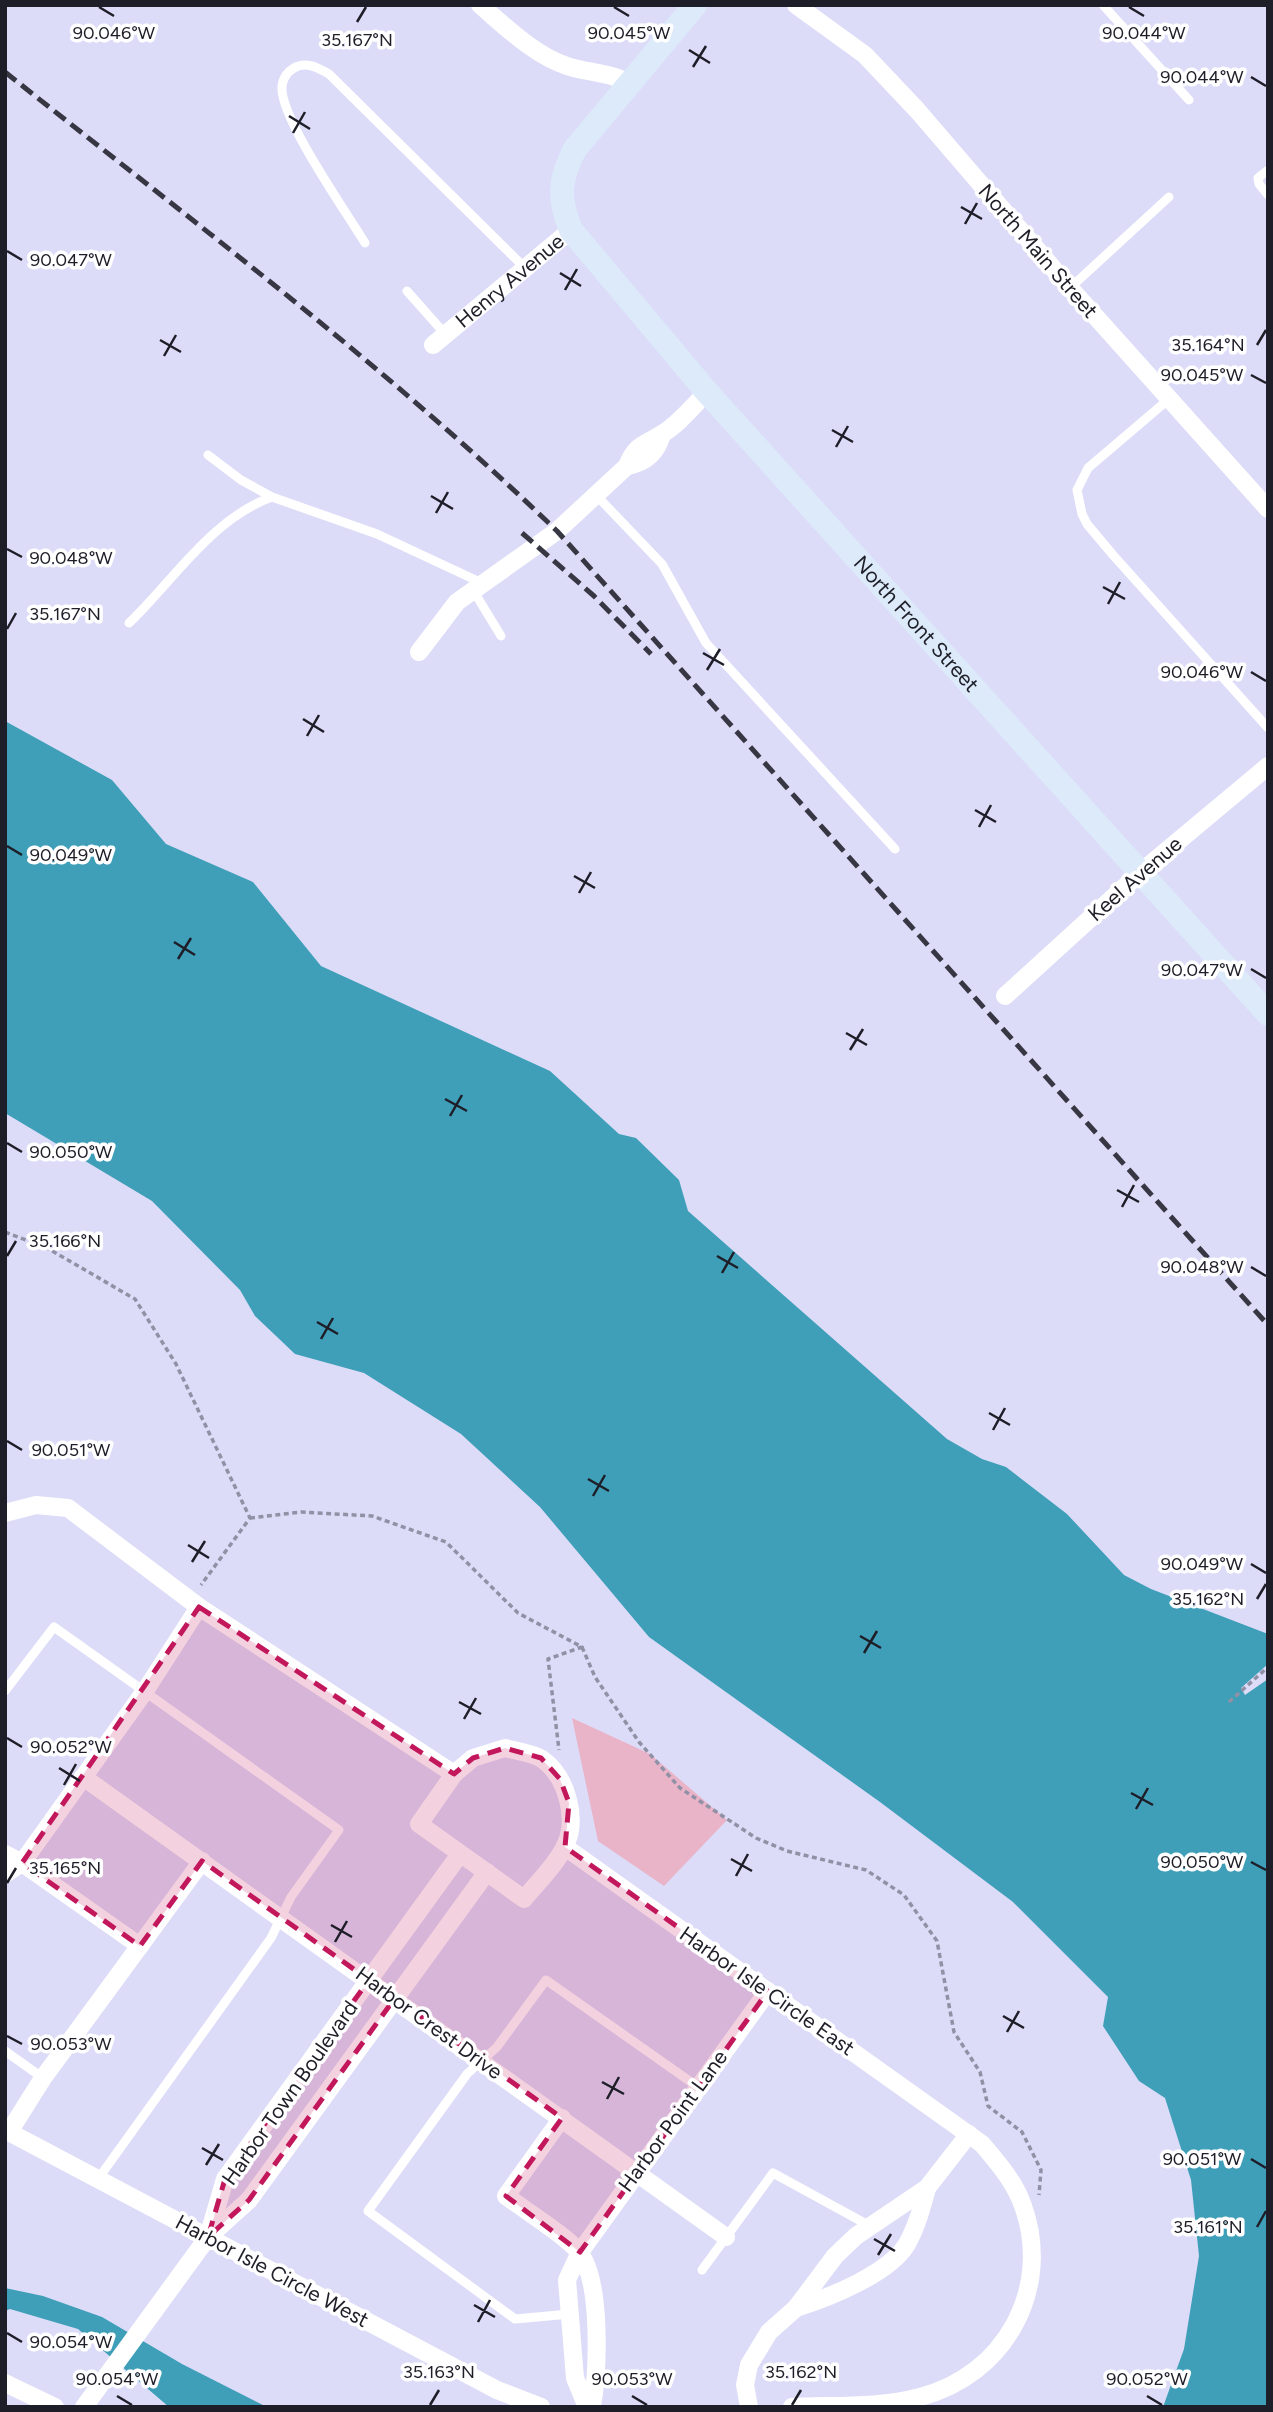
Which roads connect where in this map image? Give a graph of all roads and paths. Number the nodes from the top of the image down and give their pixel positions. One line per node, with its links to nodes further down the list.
1 (480, 5): 5 (street)
2 (695, 5): 5 (street, Henry Avenue)
3 (796, 5): 13 (street, North Main Street)
4 (1103, 5): 6 (lane)
5 (630, 84): 10 (street, Henry Avenue)
6 (1189, 100)
7 (1268, 170): 8 (lane)
8 (1268, 195)
9 (1169, 197): 13 (lane)
10 (571, 230): 12 (street, Henry Avenue); 16 (street, North Front Street)
11 (365, 243): 12 (lane)
12 (526, 270): 15 (street, Henry Avenue)
13 (1070, 288): 17 (street, North Main Street)
14 (407, 291): 15 (lane)
15 (439, 340)
16 (707, 392): 19 (street); 29 (street, North Front Street)
17 (1169, 399): 21 (street, North Main Street); 26 (lane)
18 (208, 455): 20 (lane)
19 (596, 495): 22 (street); 28 (lane)
20 (272, 497): 22 (lane); 23 (lane)
21 (1268, 509)
22 (477, 586): 24 (lane); 25 (street)
23 (129, 624)
24 (501, 636)
25 (419, 652)
26 (1268, 728)
27 (1268, 765): 29 (street, Keel Avenue)
28 (895, 849)
29 (1140, 873): 30 (street, Keel Avenue); 31 (street, North Front Street)
30 (1004, 996)
31 (1268, 1014)
32 (5, 1232): 34 (path)
33 (5, 1513): 35 (street)
34 (250, 1518): 35 (path); 36 (path)
35 (194, 1604): 39 (street); 42 (street)
36 (582, 1647): 41 (path); 66 (path)
37 (1268, 1667): 40 (path)
38 (5, 1691): 39 (lane)
39 (145, 1691): 43 (street); 51 (lane)
40 (1229, 1702)
41 (549, 1767): 42 (street); 44 (street)
42 (454, 1774): 46 (street)
43 (83, 1777): 47 (street, Harbor Crest Drive); 48 (street)
44 (565, 1847): 49 (street); 54 (street, Harbor Isle Circle East)
45 (5, 1854): 48 (street)
46 (460, 1854): 49 (street); 53 (street, Harbor Town Boulevard)
47 (202, 1861): 51 (street, Harbor Crest Drive); 52 (street)
48 (22, 1863): 50 (street); 52 (street)
49 (486, 1872): 55 (street, Harbor Town Boulevard)
50 (5, 1874)
51 (282, 1917): 53 (street, Harbor Crest Drive); 64 (lane)
52 (140, 1946): 58 (street)
53 (369, 1980): 55 (street, Harbor Crest Drive); 68 (street, Harbor Town Boulevard)
54 (768, 1991): 59 (street, Harbor Point Lane); 62 (street, Harbor Isle Circle East)
55 (395, 1998): 57 (street, Harbor Crest Drive); 68 (street, Harbor Town Boulevard)
56 (5, 2051): 58 (lane)
57 (481, 2061): 59 (lane); 60 (street, Harbor Crest Drive); 73 (lane)
58 (43, 2078): 61 (street)
59 (698, 2087): 63 (street, Harbor Point Lane)
60 (562, 2118): 63 (street, Harbor Crest Drive); 70 (street)
61 (7, 2131): 64 (street, Harbor Isle Circle West)
62 (969, 2134): 65 (street); 66 (street, Harbor Isle Circle East)
63 (635, 2173): 69 (street, Harbor Crest Drive); 70 (street, Harbor Point Lane)
64 (99, 2179): 68 (street, Harbor Isle Circle West)
65 (927, 2188): 67 (street); 72 (street)
66 (1027, 2223): 80 (street, Harbor Isle Circle East)
67 (870, 2226): 69 (lane); 72 (street)
68 (208, 2237): 76 (street, Harbor Town Boulevard); 77 (street, Harbor Isle Circle West)
69 (726, 2237): 71 (lane)
70 (579, 2252): 73 (street, Harbor Point Lane); 78 (street)
71 (702, 2270)
72 (796, 2308): 79 (street)
73 (570, 2314): 78 (street, Harbor Point Lane)
74 (5, 2383): 75 (street)
75 (55, 2407)
76 (84, 2407)
77 (541, 2407)
78 (590, 2407)
79 (750, 2407)
80 (792, 2407)

